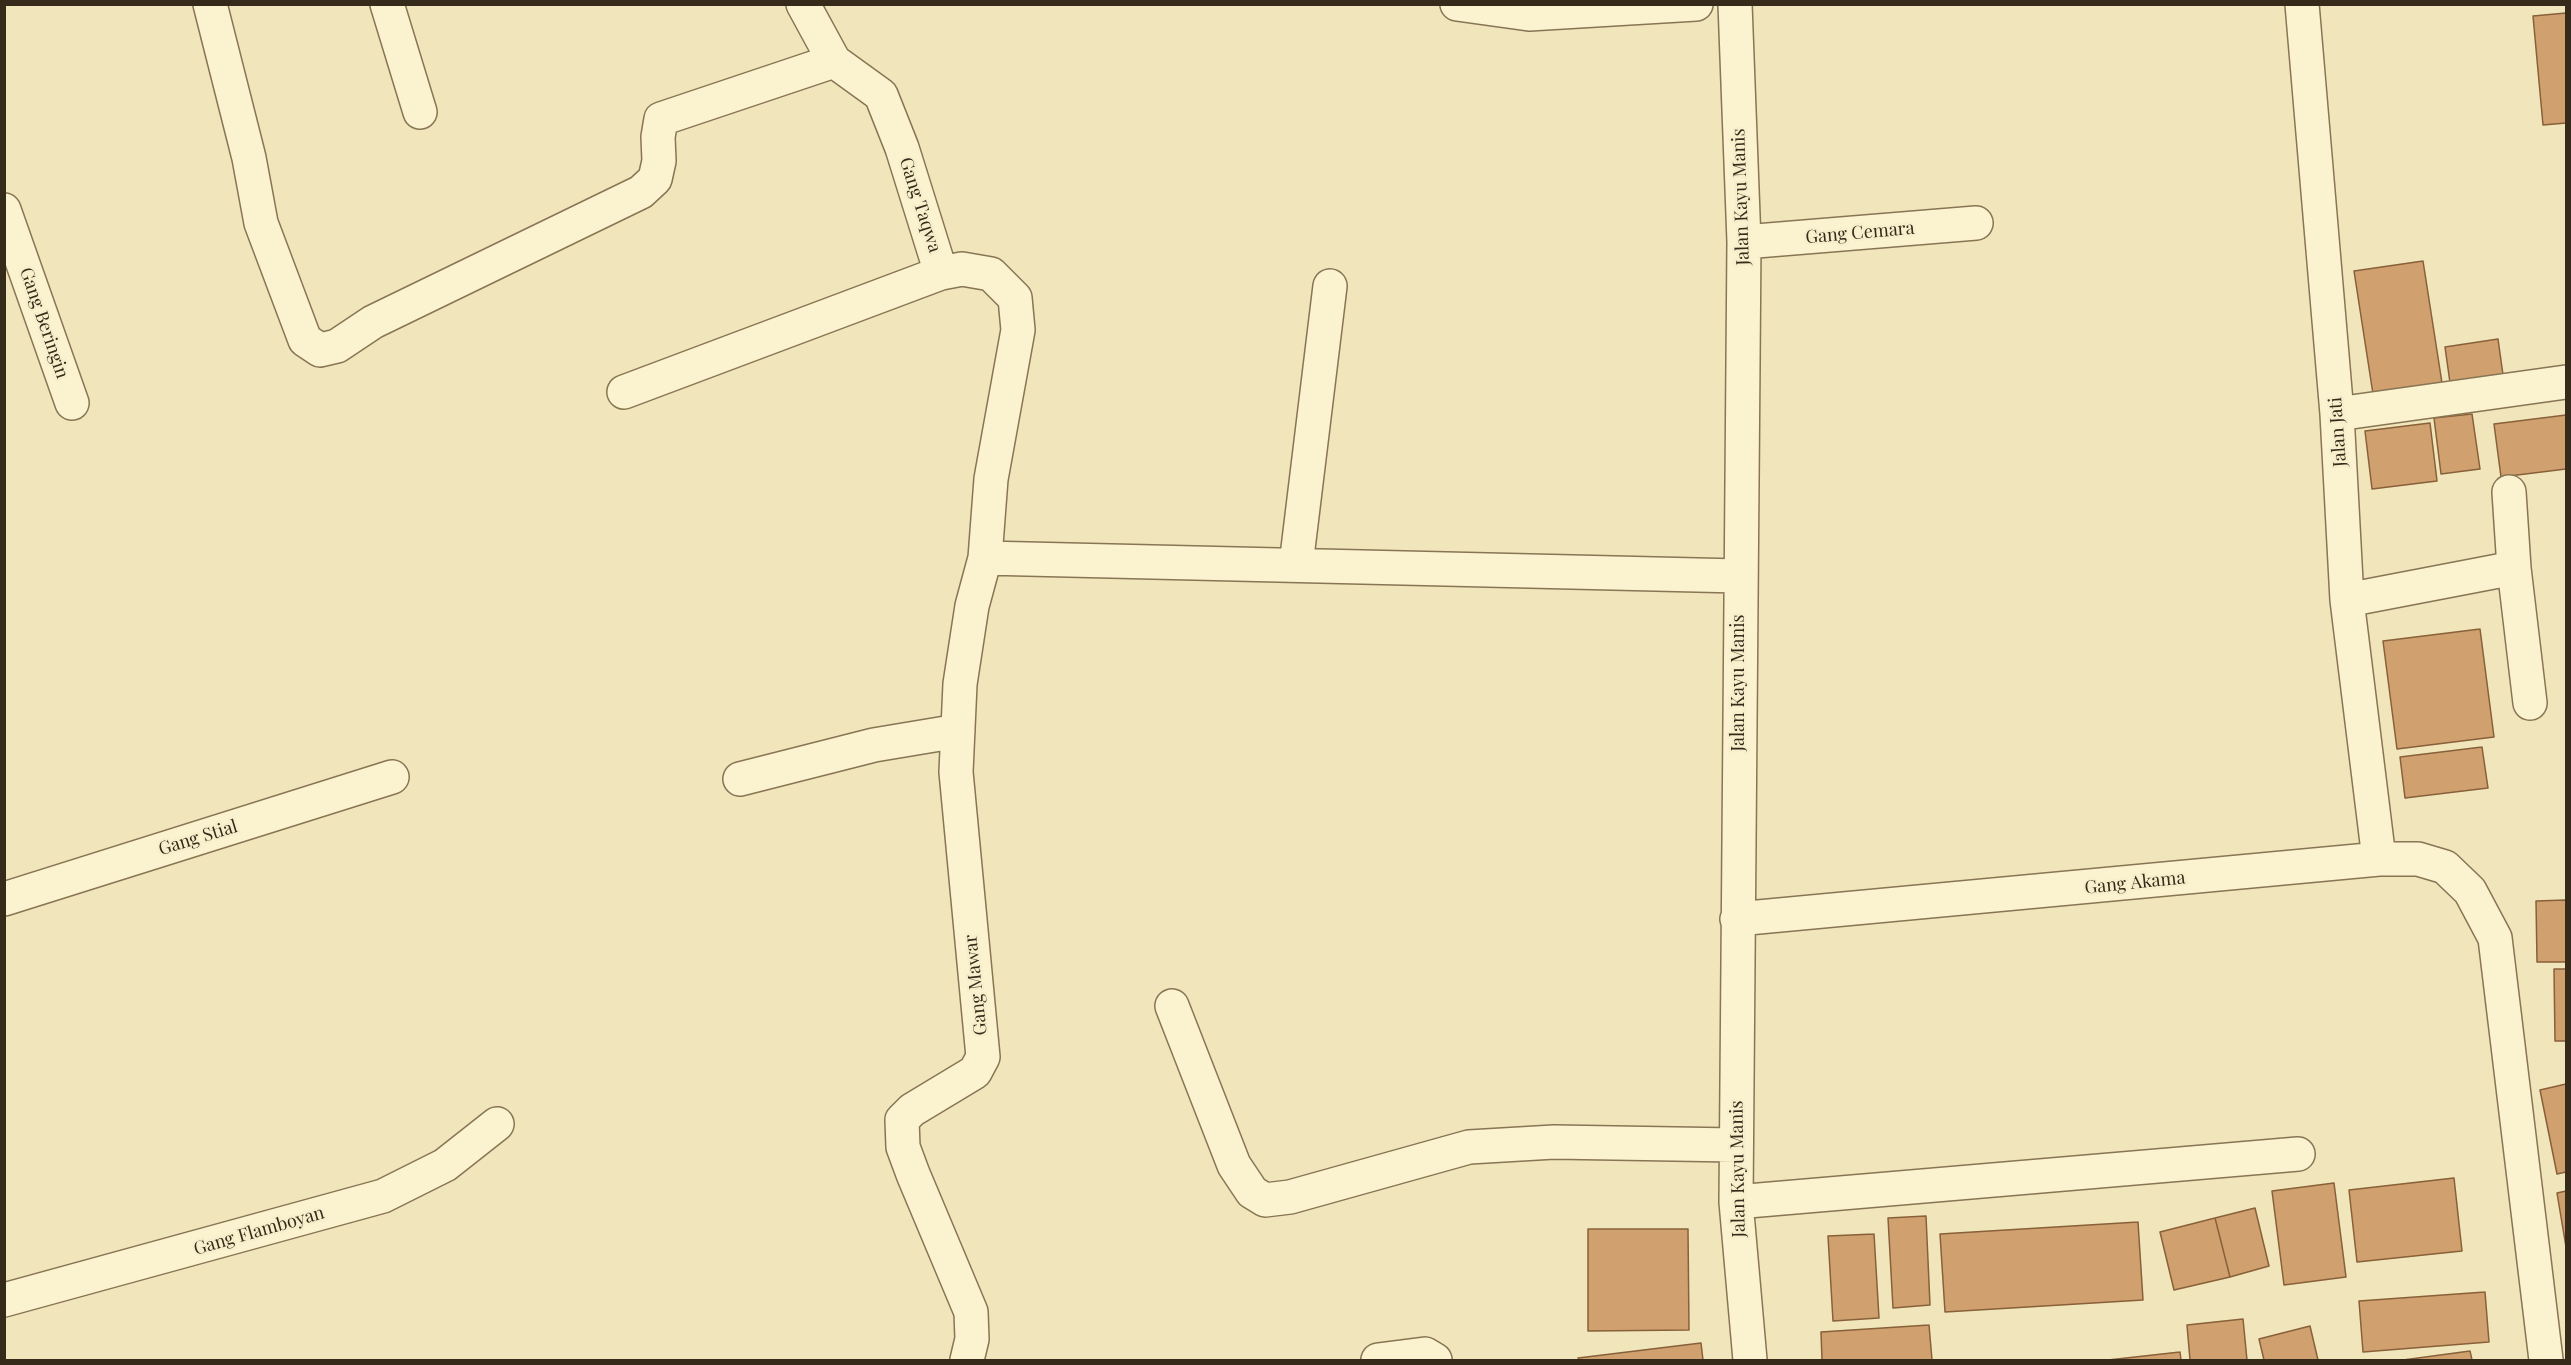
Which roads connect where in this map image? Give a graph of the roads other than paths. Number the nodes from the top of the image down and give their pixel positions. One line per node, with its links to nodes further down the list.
1 (210, 4): 8 (street)
2 (387, 4): 9 (street)
3 (803, 4): 8 (street, Gang Taqwa)
4 (1457, 4): 5 (street)
5 (1696, 4)
6 (1735, 4): 12 (street, Jalan Kayu Manis)
7 (2302, 4): 18 (street, Jalan Jati)
8 (834, 62): 13 (street, Gang Taqwa)
9 (420, 112)
10 (4, 210): 17 (street, Gang Beringin)
11 (1976, 223): 12 (street, Gang Cemara)
12 (1744, 242): 23 (street, Jalan Kayu Manis)
13 (941, 273): 16 (street); 20 (street, Gang Taqwa)
14 (1330, 286): 21 (street)
15 (2566, 381): 18 (street)
16 (624, 392)
17 (72, 403)
18 (2337, 414): 24 (street, Jalan Jati)
19 (2509, 492): 22 (street)
20 (985, 558): 21 (street); 26 (street, Gang Mawar)
21 (1296, 566): 23 (street)
22 (2514, 568): 24 (street); 25 (street)
23 (1739, 576): 31 (street, Jalan Kayu Manis)
24 (2347, 600): 29 (street, Jalan Jati)
25 (2530, 703)
26 (958, 730): 28 (street); 38 (street, Gang Mawar)
27 (392, 777): 30 (street, Gang Stial)
28 (741, 779)
29 (2379, 859): 31 (street, Gang Akama); 42 (street, Gang Akama)
30 (4, 899)
31 (1737, 919): 34 (street, Jalan Kayu Manis)
32 (1172, 1006): 34 (street)
33 (497, 1124): 37 (street, Gang Flamboyan)
34 (1736, 1145): 36 (street, Jalan Kayu Manis)
35 (2298, 1154): 36 (street)
36 (1736, 1202): 41 (street, Jalan Kayu Manis)
37 (4, 1300)
38 (967, 1360)
39 (1378, 1360): 40 (street)
40 (1435, 1360)
41 (1750, 1360)
42 (2546, 1360)

